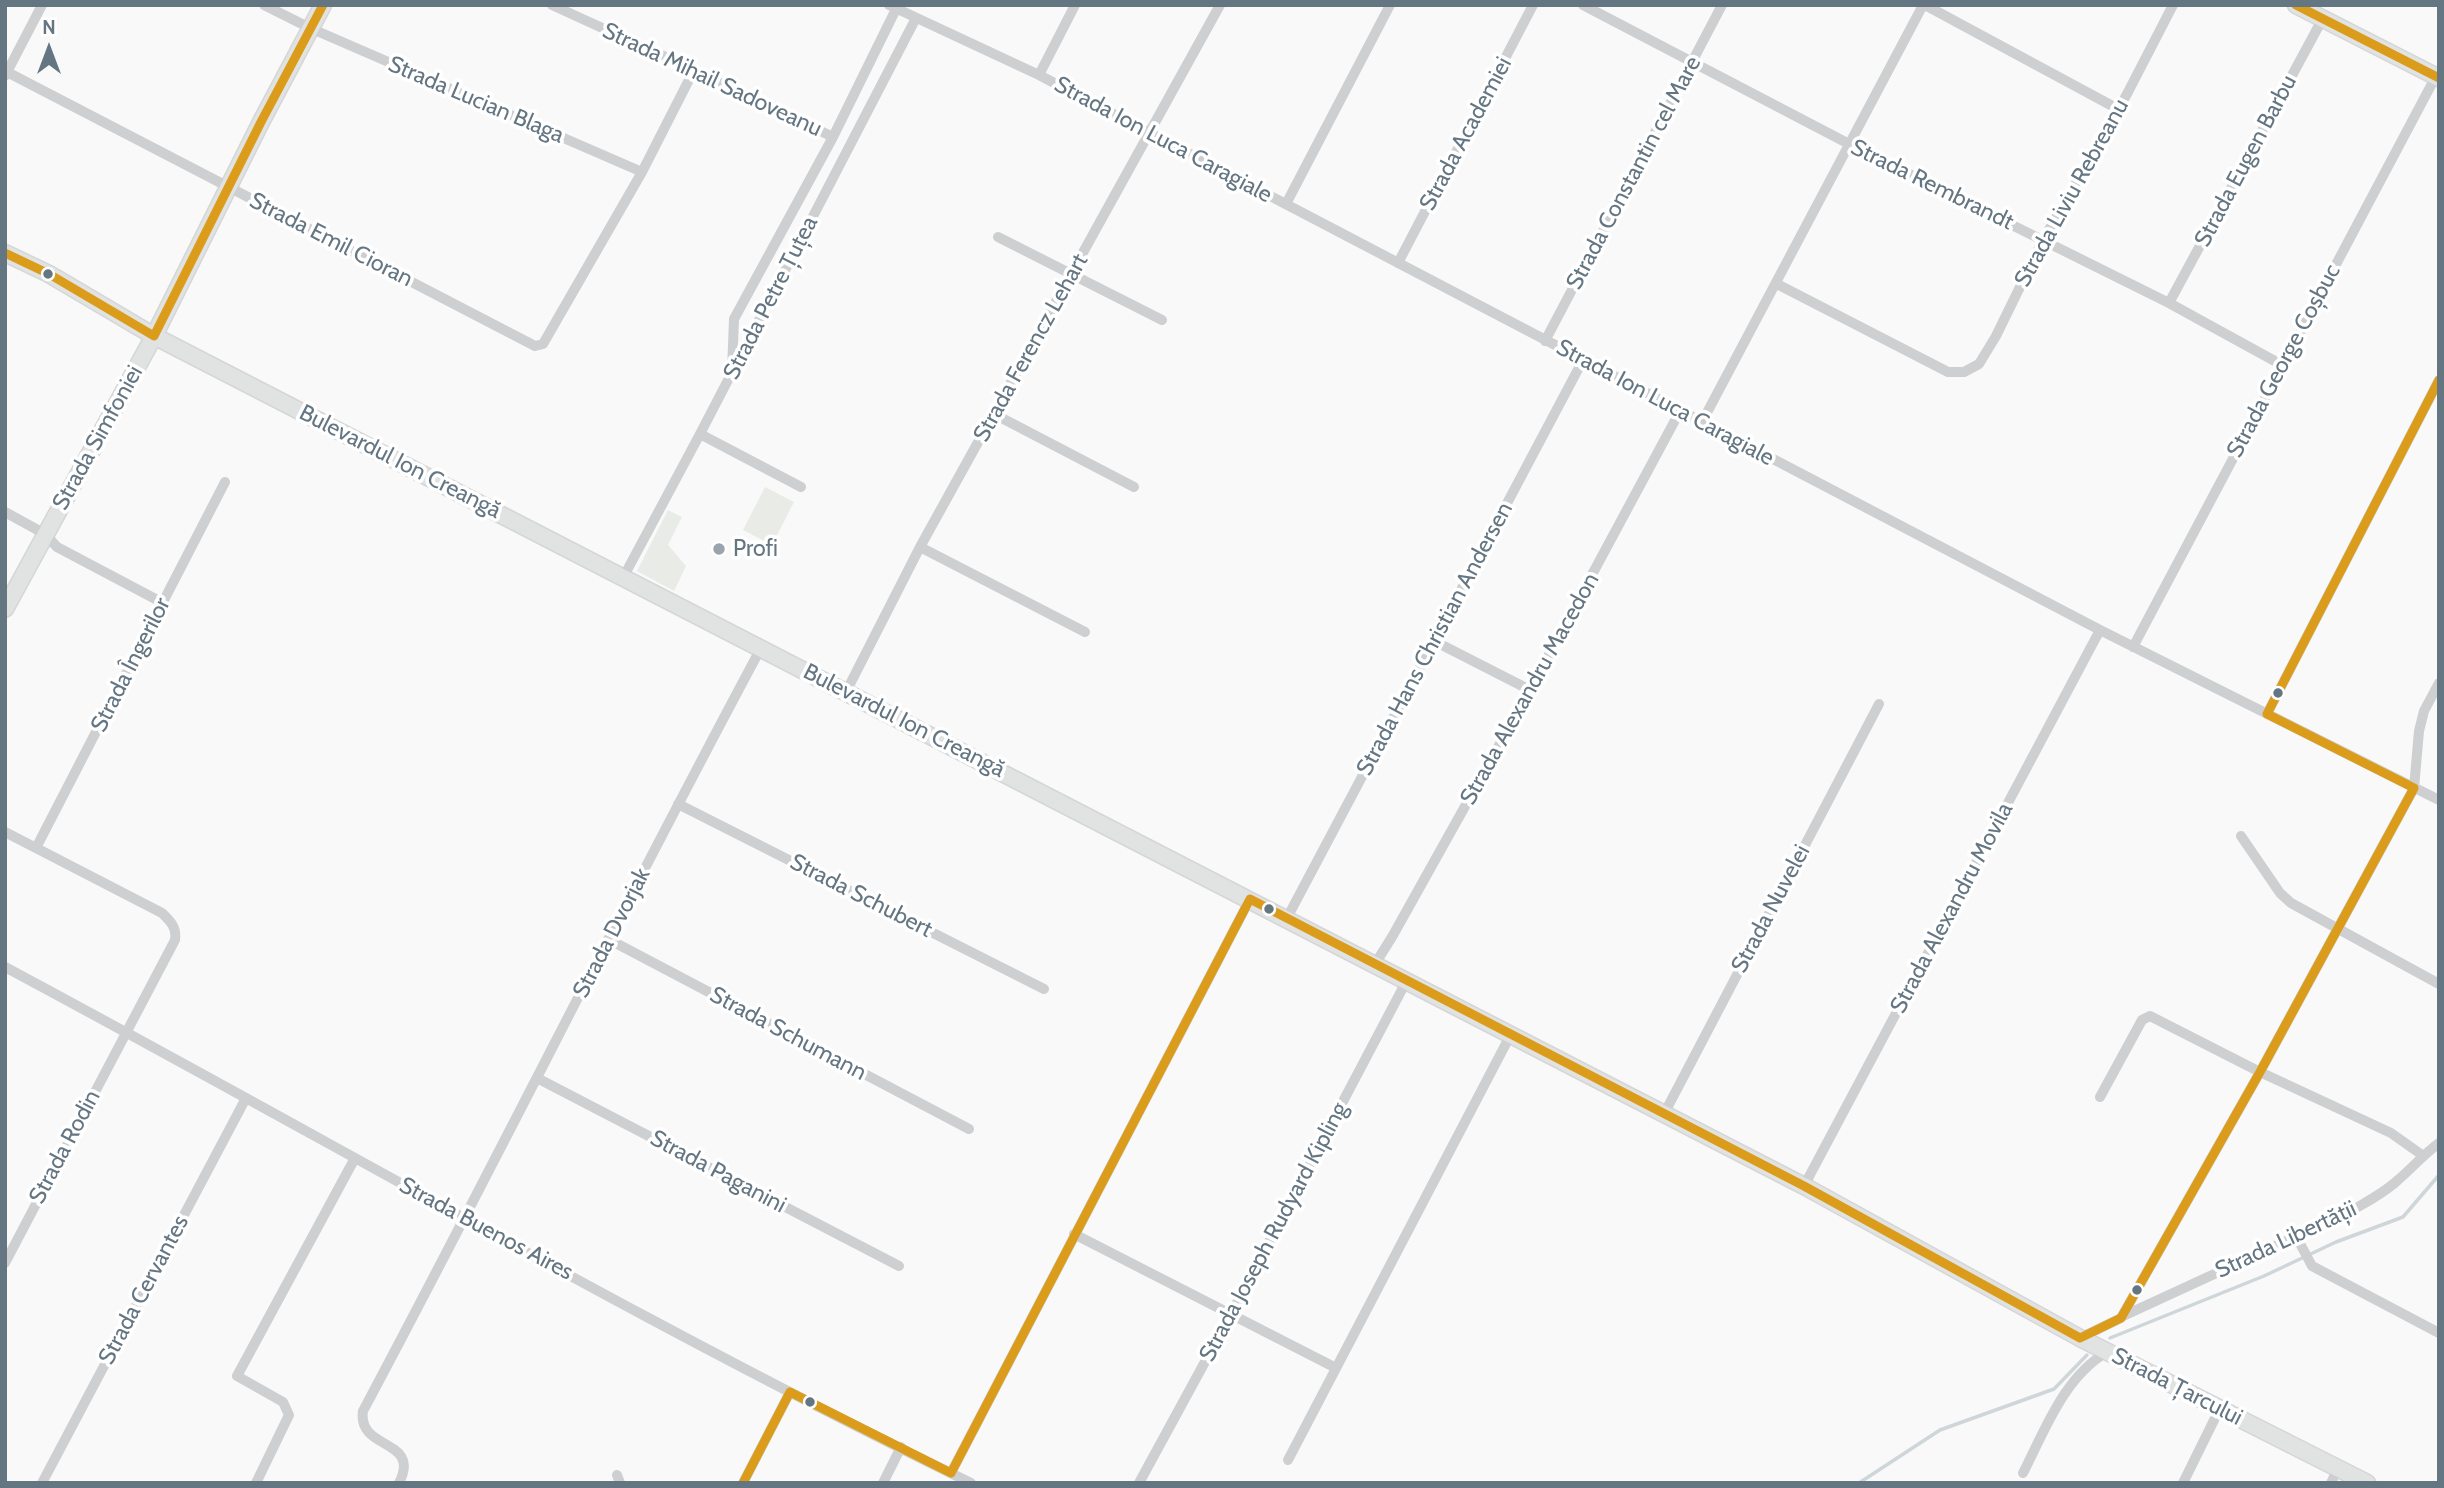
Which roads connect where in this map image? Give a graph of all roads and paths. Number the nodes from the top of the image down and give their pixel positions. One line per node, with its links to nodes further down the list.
1 (43, 5): 20 (street)
2 (264, 5): 17 (street, Strada Lucian Blaga)
3 (323, 5): 17 (street, Strada Simfoniei)
4 (552, 5): 19 (street, Strada Mihail Sadoveanu)
5 (1076, 5): 21 (street)
6 (1220, 5): 24 (street, Strada Ferencz Lehart)
7 (1390, 5): 31 (street)
8 (1533, 5): 35 (street, Strada Academiei)
9 (1583, 5): 18 (street, Strada Rembrandt)
10 (1722, 5): 18 (street, Strada Constantin cel Mare)
11 (1924, 5): 23 (street); 26 (street)
12 (2173, 5): 23 (street, Strada Liviu Rebreanu)
13 (2296, 5): 16 (street)
14 (894, 6): 15 (street, Strada Ion Luca Caragiale); 25 (street)
15 (916, 18): 21 (street, Strada Ion Luca Caragiale); 28 (street, Strada Petre Țuțea)
16 (2323, 18): 22 (street); 38 (street, Strada Eugen Barbu)
17 (310, 28): 29 (street, Strada Lucian Blaga); 30 (street, Strada Simfoniei)
18 (1692, 62): 26 (street, Strada Rembrandt); 41 (street, Strada Constantin cel Mare)
19 (694, 70): 25 (street, Strada Mihail Sadoveanu); 29 (street)
20 (6, 74): 30 (street, Strada Emil Cioran)
21 (1039, 75): 24 (street, Strada Ion Luca Caragiale)
22 (2437, 77): 43 (street, Strada George Coșbuc)
23 (2118, 109): 33 (street, Strada Liviu Rebreanu)
24 (1151, 133): 31 (street, Strada Ion Luca Caragiale); 36 (street, Strada Ferencz Lehart)
25 (833, 137): 27 (street)
26 (1850, 145): 33 (street, Strada Rembrandt); 37 (street)
27 (826, 149): 28 (street); 44 (street)
28 (843, 158): 44 (street, Strada Petre Țuțea)
29 (642, 172): 30 (street, Strada Emil Cioran)
30 (228, 187): 40 (street, Strada Simfoniei)
31 (1286, 204): 35 (street, Strada Ion Luca Caragiale)
32 (998, 237): 36 (street)
33 (2043, 240): 37 (street, Strada Liviu Rebreanu); 38 (street, Strada Rembrandt)
34 (5, 253): 40 (street, Bulevardul Ion Creangă)
35 (1398, 263): 41 (street, Strada Ion Luca Caragiale)
36 (1071, 274): 39 (street); 47 (street, Strada Ferencz Lehart)
37 (1777, 284): 48 (street)
38 (2169, 303): 43 (street, Strada Rembrandt)
39 (1162, 320)
40 (154, 335): 54 (street, Strada Simfoniei); 56 (street, Bulevardul Ion Creangă)
41 (1545, 341): 42 (street, Strada Ion Luca Caragiale)
42 (1583, 360): 46 (street, Strada Ion Luca Caragiale); 61 (street, Strada Hans Christian Andersen)
43 (2281, 365): 62 (street, Strada George Coșbuc)
44 (732, 373): 49 (street, Strada Petre Țuțea)
45 (2439, 380): 68 (street)
46 (1681, 411): 48 (street, Strada Ion Luca Caragiale); 65 (street, Strada Alexandru Macedon)
47 (994, 414): 52 (street); 55 (street, Strada Ferencz Lehart)
48 (1702, 422): 59 (street, Strada Ion Luca Caragiale)
49 (701, 434): 51 (street); 56 (street, Strada Petre Țuțea)
50 (225, 482): 57 (street, Strada Îngerilor)
51 (801, 486)
52 (1135, 487)
53 (5, 512): 54 (street)
54 (45, 534): 57 (street); 58 (street, Strada Simfoniei)
55 (920, 547): 60 (street); 66 (street, Strada Ferencz Lehart)
56 (624, 576): 63 (street, Bulevardul Ion Creangă)
57 (163, 603): 74 (street, Strada Îngerilor)
58 (5, 609)
59 (2099, 630): 62 (street, Strada Ion Luca Caragiale); 95 (street, Strada Alexandru Movila)
60 (1085, 632)
61 (1434, 641): 65 (street); 76 (street, Strada Hans Christian Andersen)
62 (2133, 647): 68 (street, Strada Ion Luca Caragiale)
63 (761, 648): 66 (street, Bulevardul Ion Creangă); 71 (street, Strada Dvorjak)
64 (2439, 683): 69 (street)
65 (1530, 690): 79 (street, Strada Alexandru Macedon)
66 (846, 692): 75 (street, Bulevardul Ion Creangă)
67 (1879, 704): 90 (street, Strada Nuvelei)
68 (2267, 714): 69 (street, Strada Ion Luca Caragiale)
69 (2414, 788): 70 (street, Strada Ion Luca Caragiale); 77 (street)
70 (2439, 800)
71 (678, 804): 78 (street, Strada Dvorjak); 83 (street, Strada Schubert)
72 (5, 832): 74 (street, Strada Rodin)
73 (2241, 836): 77 (street)
74 (36, 848): 84 (street, Strada Rodin)
75 (1250, 899): 76 (street, Bulevardul Ion Creangă); 97 (street)
76 (1287, 918): 79 (street, Bulevardul Ion Creangă)
77 (2337, 928): 82 (street); 86 (street)
78 (608, 939): 87 (street, Strada Dvorjak); 91 (street, Strada Schumann)
79 (1375, 964): 81 (street, Bulevardul Ion Creangă)
80 (5, 967): 84 (street, Strada Buenos Aires)
81 (1407, 980): 85 (street, Bulevardul Ion Creangă); 101 (street, Strada Joseph Rudyard Kipling)
82 (2439, 984)
83 (1044, 989)
84 (127, 1032): 89 (street, Strada Buenos Aires); 99 (street, Strada Rodin)
85 (1511, 1034): 90 (street, Bulevardul Ion Creangă); 106 (street)
86 (2260, 1072): 88 (street); 93 (street); 102 (street)
87 (537, 1078): 96 (street, Strada Dvorjak); 100 (street, Strada Paganini)
88 (2100, 1097)
89 (246, 1098): 94 (street, Strada Buenos Aires); 114 (street, Strada Cervantes)
90 (1664, 1114): 95 (street, Bulevardul Ion Creangă)
91 (969, 1129)
92 (2439, 1143): 93 (street, Strada Libertății)
93 (2422, 1155): 98 (street, Strada Libertății)
94 (355, 1158): 96 (street, Strada Buenos Aires); 115 (street)
95 (1804, 1186): 104 (street, Strada Țarcului)
96 (466, 1219): 107 (street, Strada Buenos Aires); 116 (street, Strada Dvorjak)
97 (1074, 1234): 101 (street); 111 (street)
98 (2296, 1236): 102 (street, Strada Libertății); 103 (street)
99 (5, 1263)
100 (899, 1266)
101 (1231, 1314): 106 (street); 120 (street, Strada Joseph Rudyard Kipling)
102 (2121, 1318): 104 (street, Strada Libertății)
103 (2439, 1333)
104 (2080, 1338): 105 (street, Strada Țarcului)
105 (2107, 1352): 108 (street, Strada Țarcului); 112 (street)
106 (1336, 1368): 110 (street)
107 (790, 1392): 109 (street, Strada Buenos Aires); 117 (street)
108 (2220, 1408): 113 (street, Strada Țarcului); 121 (street)
109 (901, 1447): 111 (street, Strada Buenos Aires); 118 (street)
110 (1288, 1460)
111 (951, 1473): 119 (street, Strada Buenos Aires)
112 (2023, 1473)
113 (2334, 1475): 122 (street, Strada Țarcului)
114 (42, 1483)
115 (256, 1483)
116 (399, 1483)
117 (743, 1483)
118 (883, 1483)
119 (971, 1483)
120 (1139, 1483)
121 (2183, 1483)
122 (2367, 1483)

